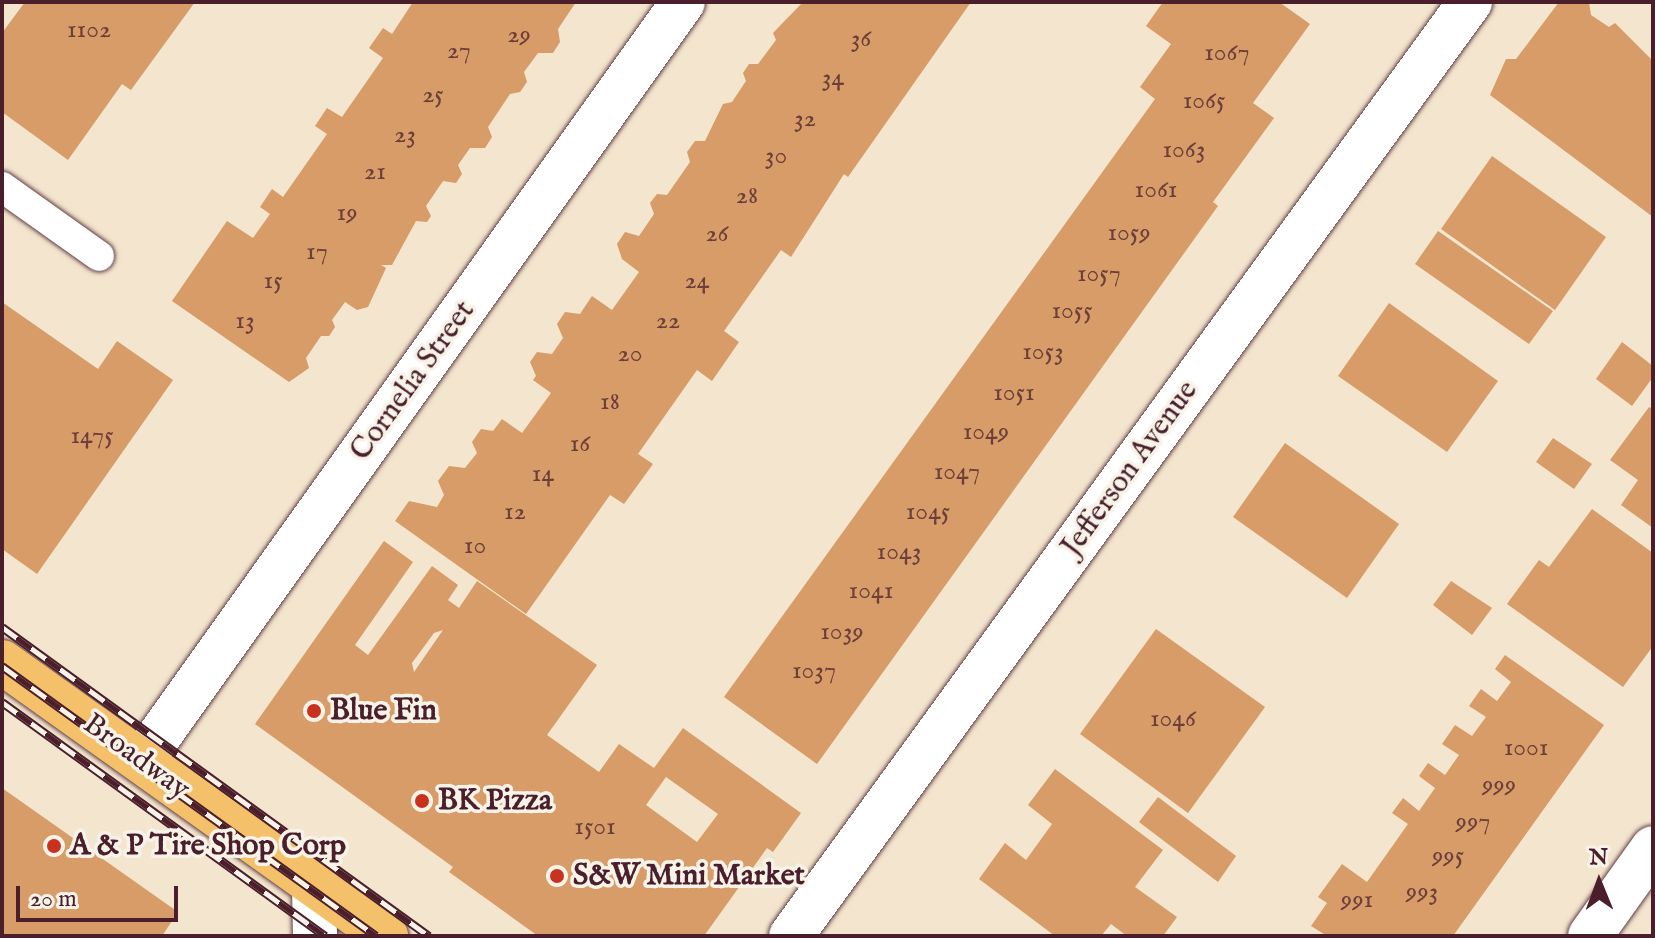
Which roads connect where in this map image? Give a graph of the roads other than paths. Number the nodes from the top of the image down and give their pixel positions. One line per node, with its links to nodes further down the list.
1 (683, 2): 6 (street, Cornelia Street)
2 (1470, 2): 11 (street, Jefferson Avenue)
3 (2, 187): 4 (lane)
4 (99, 256)
5 (2, 662): 6 (main road, Broadway)
6 (142, 760): 8 (main road, Broadway)
7 (1653, 848): 12 (street)
8 (314, 887): 9 (street); 10 (main road, Broadway)
9 (315, 936)
10 (386, 936)
11 (791, 936)
12 (1590, 936)

